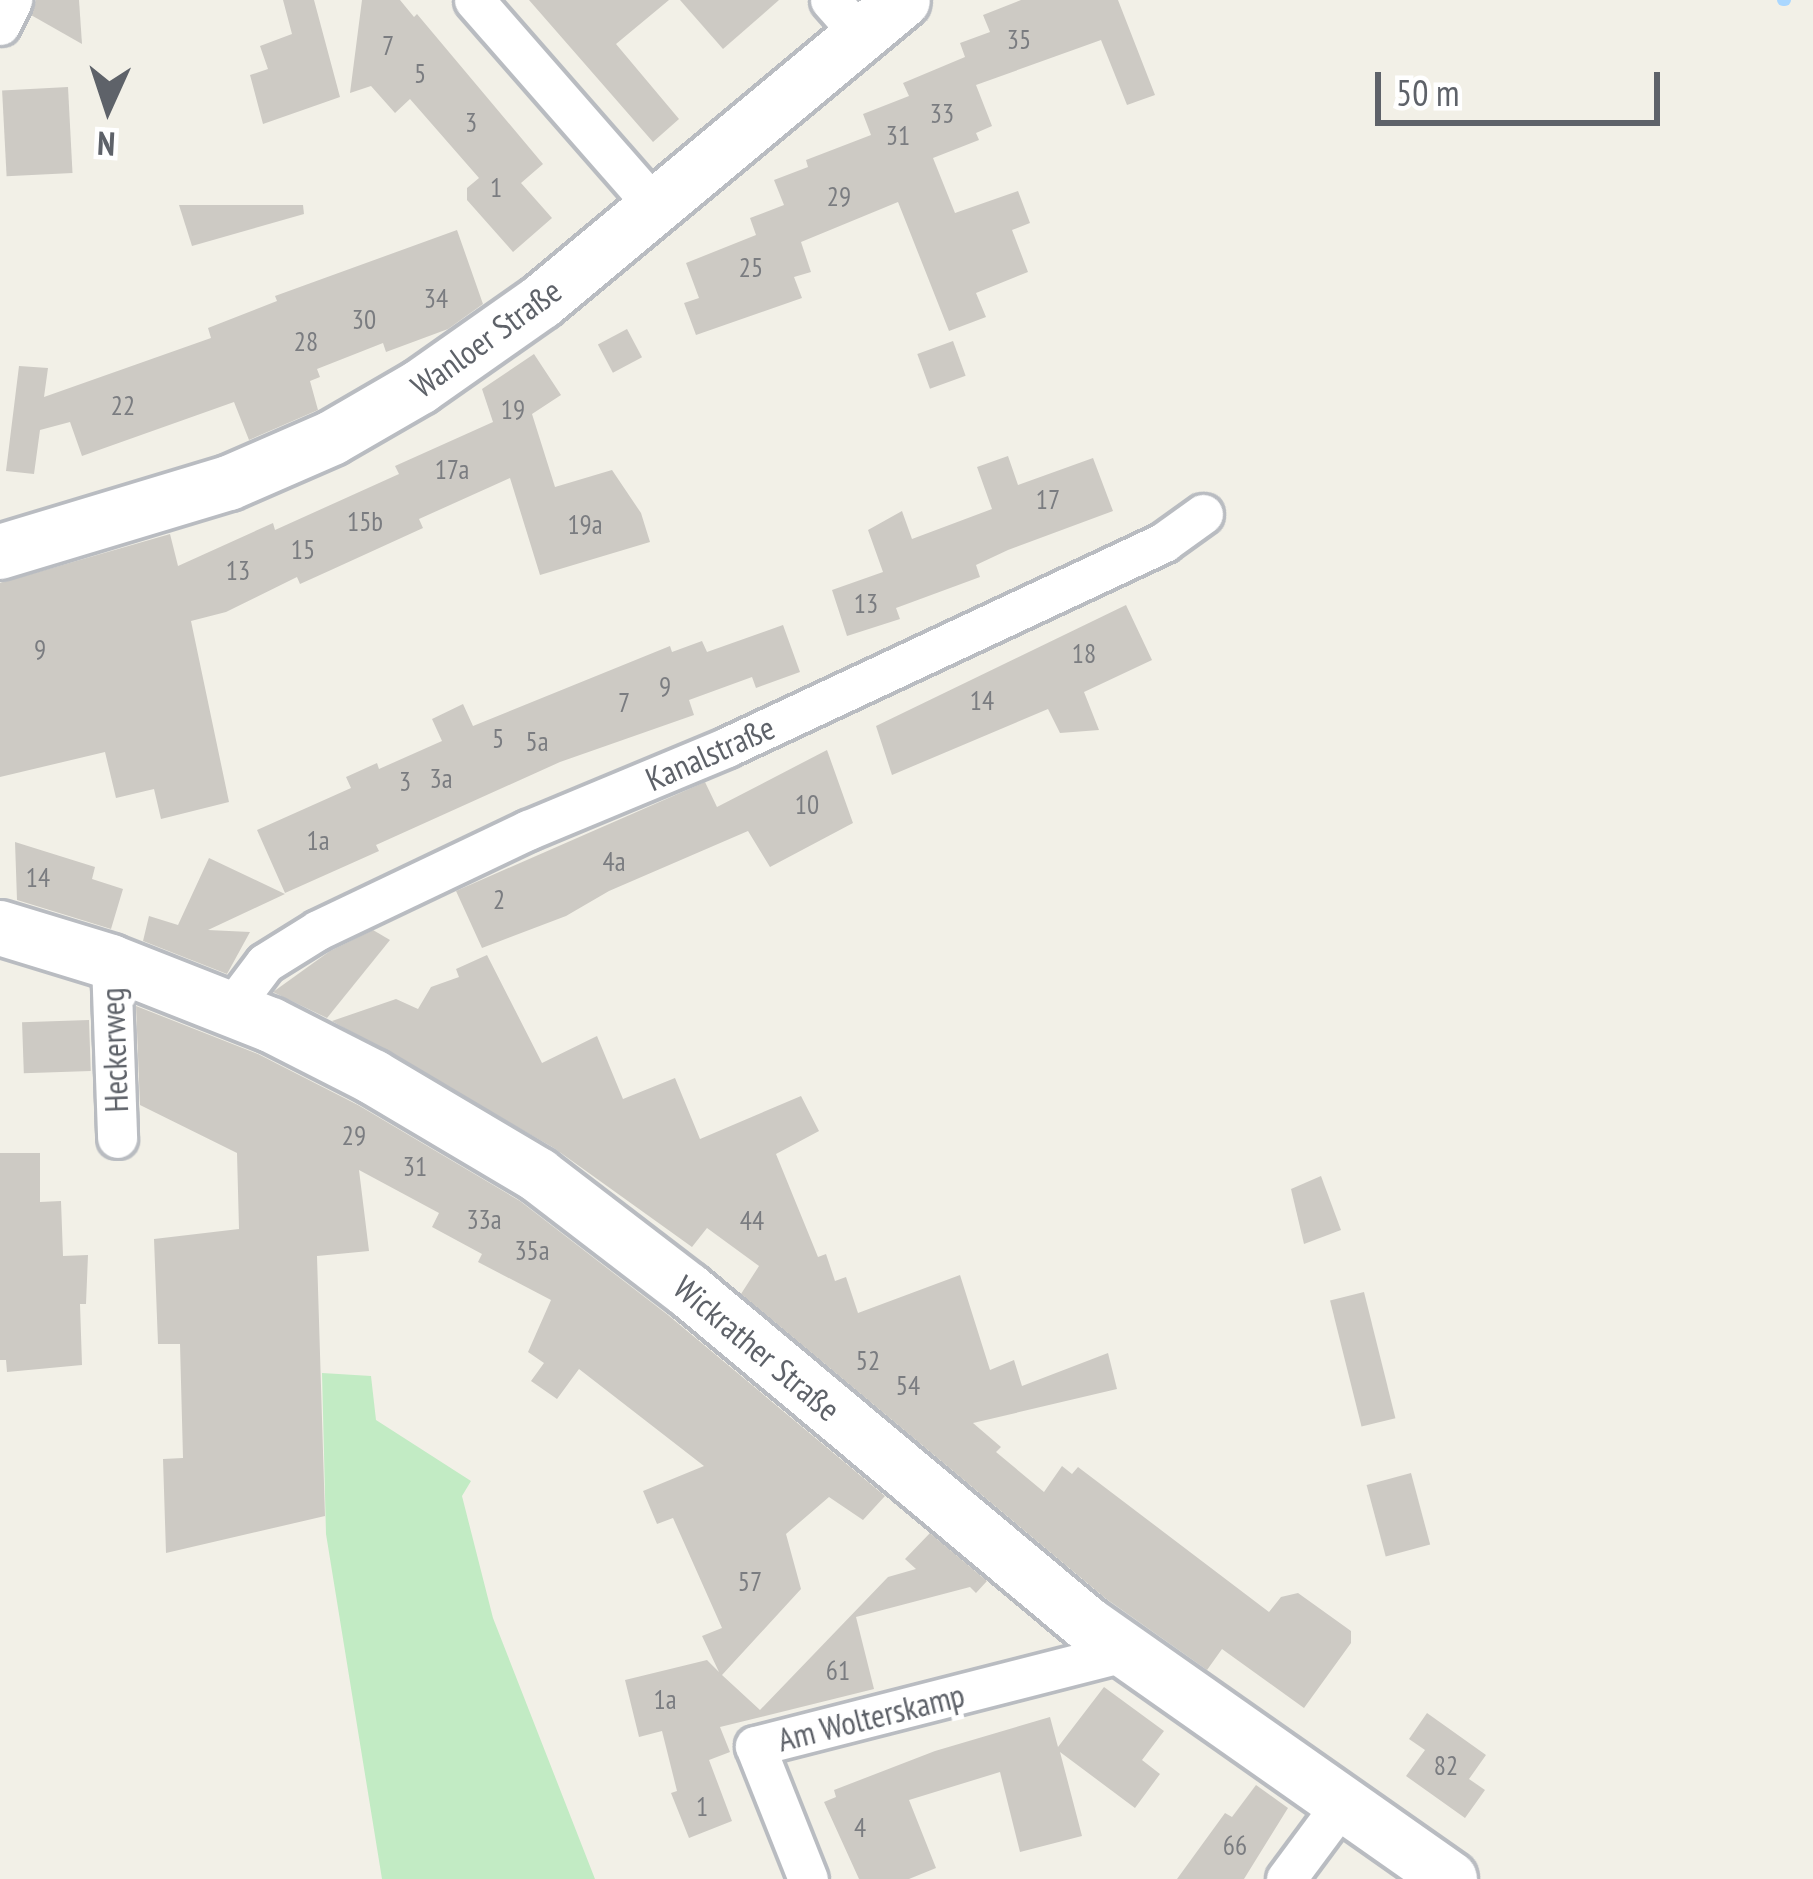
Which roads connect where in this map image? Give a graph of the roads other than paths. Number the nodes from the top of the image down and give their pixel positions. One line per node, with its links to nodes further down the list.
1 (12, 0): 5 (street)
2 (474, 0): 6 (street)
3 (903, 0): 4 (street, Wanloer Straße)
4 (845, 17): 6 (street, Wanloer Straße)
5 (0, 26)
6 (655, 207): 8 (street, Wanloer Straße)
7 (1203, 514): 11 (street, Kanalstraße)
8 (0, 552)
9 (0, 928): 10 (street, Wickrather Straße)
10 (111, 962): 11 (street, Wickrather Straße); 12 (street, Heckerweg)
11 (232, 1008): 13 (street, Wickrather Straße)
12 (117, 1138)
13 (1124, 1652): 14 (street, Wickrather Straße); 15 (street, Am Wolterskamp)
14 (1341, 1804): 16 (street); 17 (street, Wickrather Straße)
15 (808, 1879)
16 (1286, 1879)
17 (1450, 1879)

